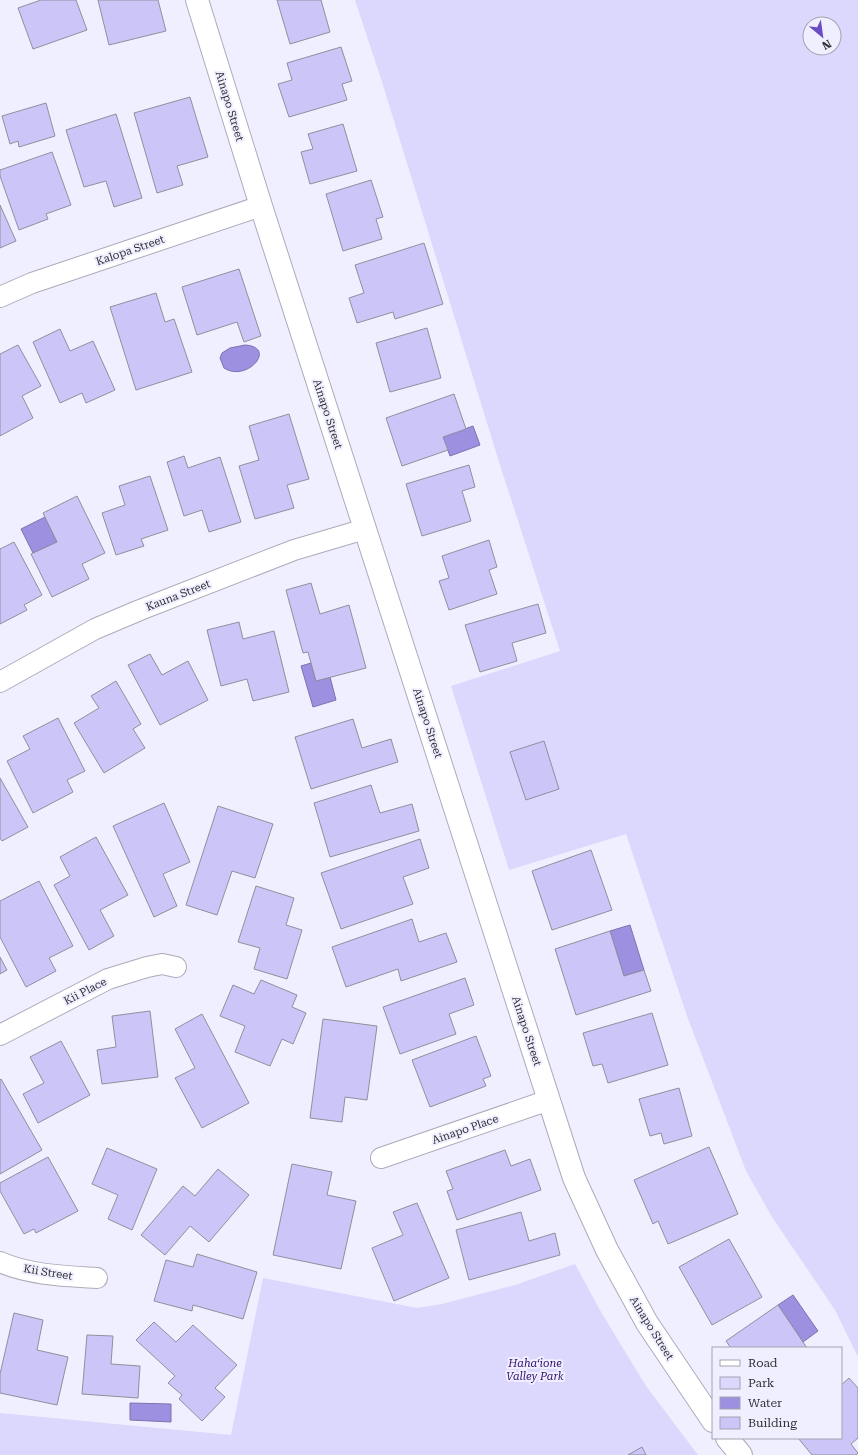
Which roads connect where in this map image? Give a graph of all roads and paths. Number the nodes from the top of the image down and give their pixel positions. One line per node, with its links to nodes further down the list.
1 (197, 0): 2 (street, Ainapo Street)
2 (261, 206): 3 (street, Kalopa Street); 4 (street, Ainapo Street)
3 (0, 297)
4 (365, 528): 5 (street, Kauna Street); 8 (street, Ainapo Street)
5 (0, 682)
6 (176, 967): 7 (street, Kii Place)
7 (0, 1036)
8 (549, 1100): 9 (street, Ainapo Place); 12 (street, Ainapo Street)
9 (381, 1158)
10 (0, 1262): 11 (street, Kii Street)
11 (97, 1278)
12 (712, 1420)
13 (728, 1439): 14 (street)
14 (741, 1455)

